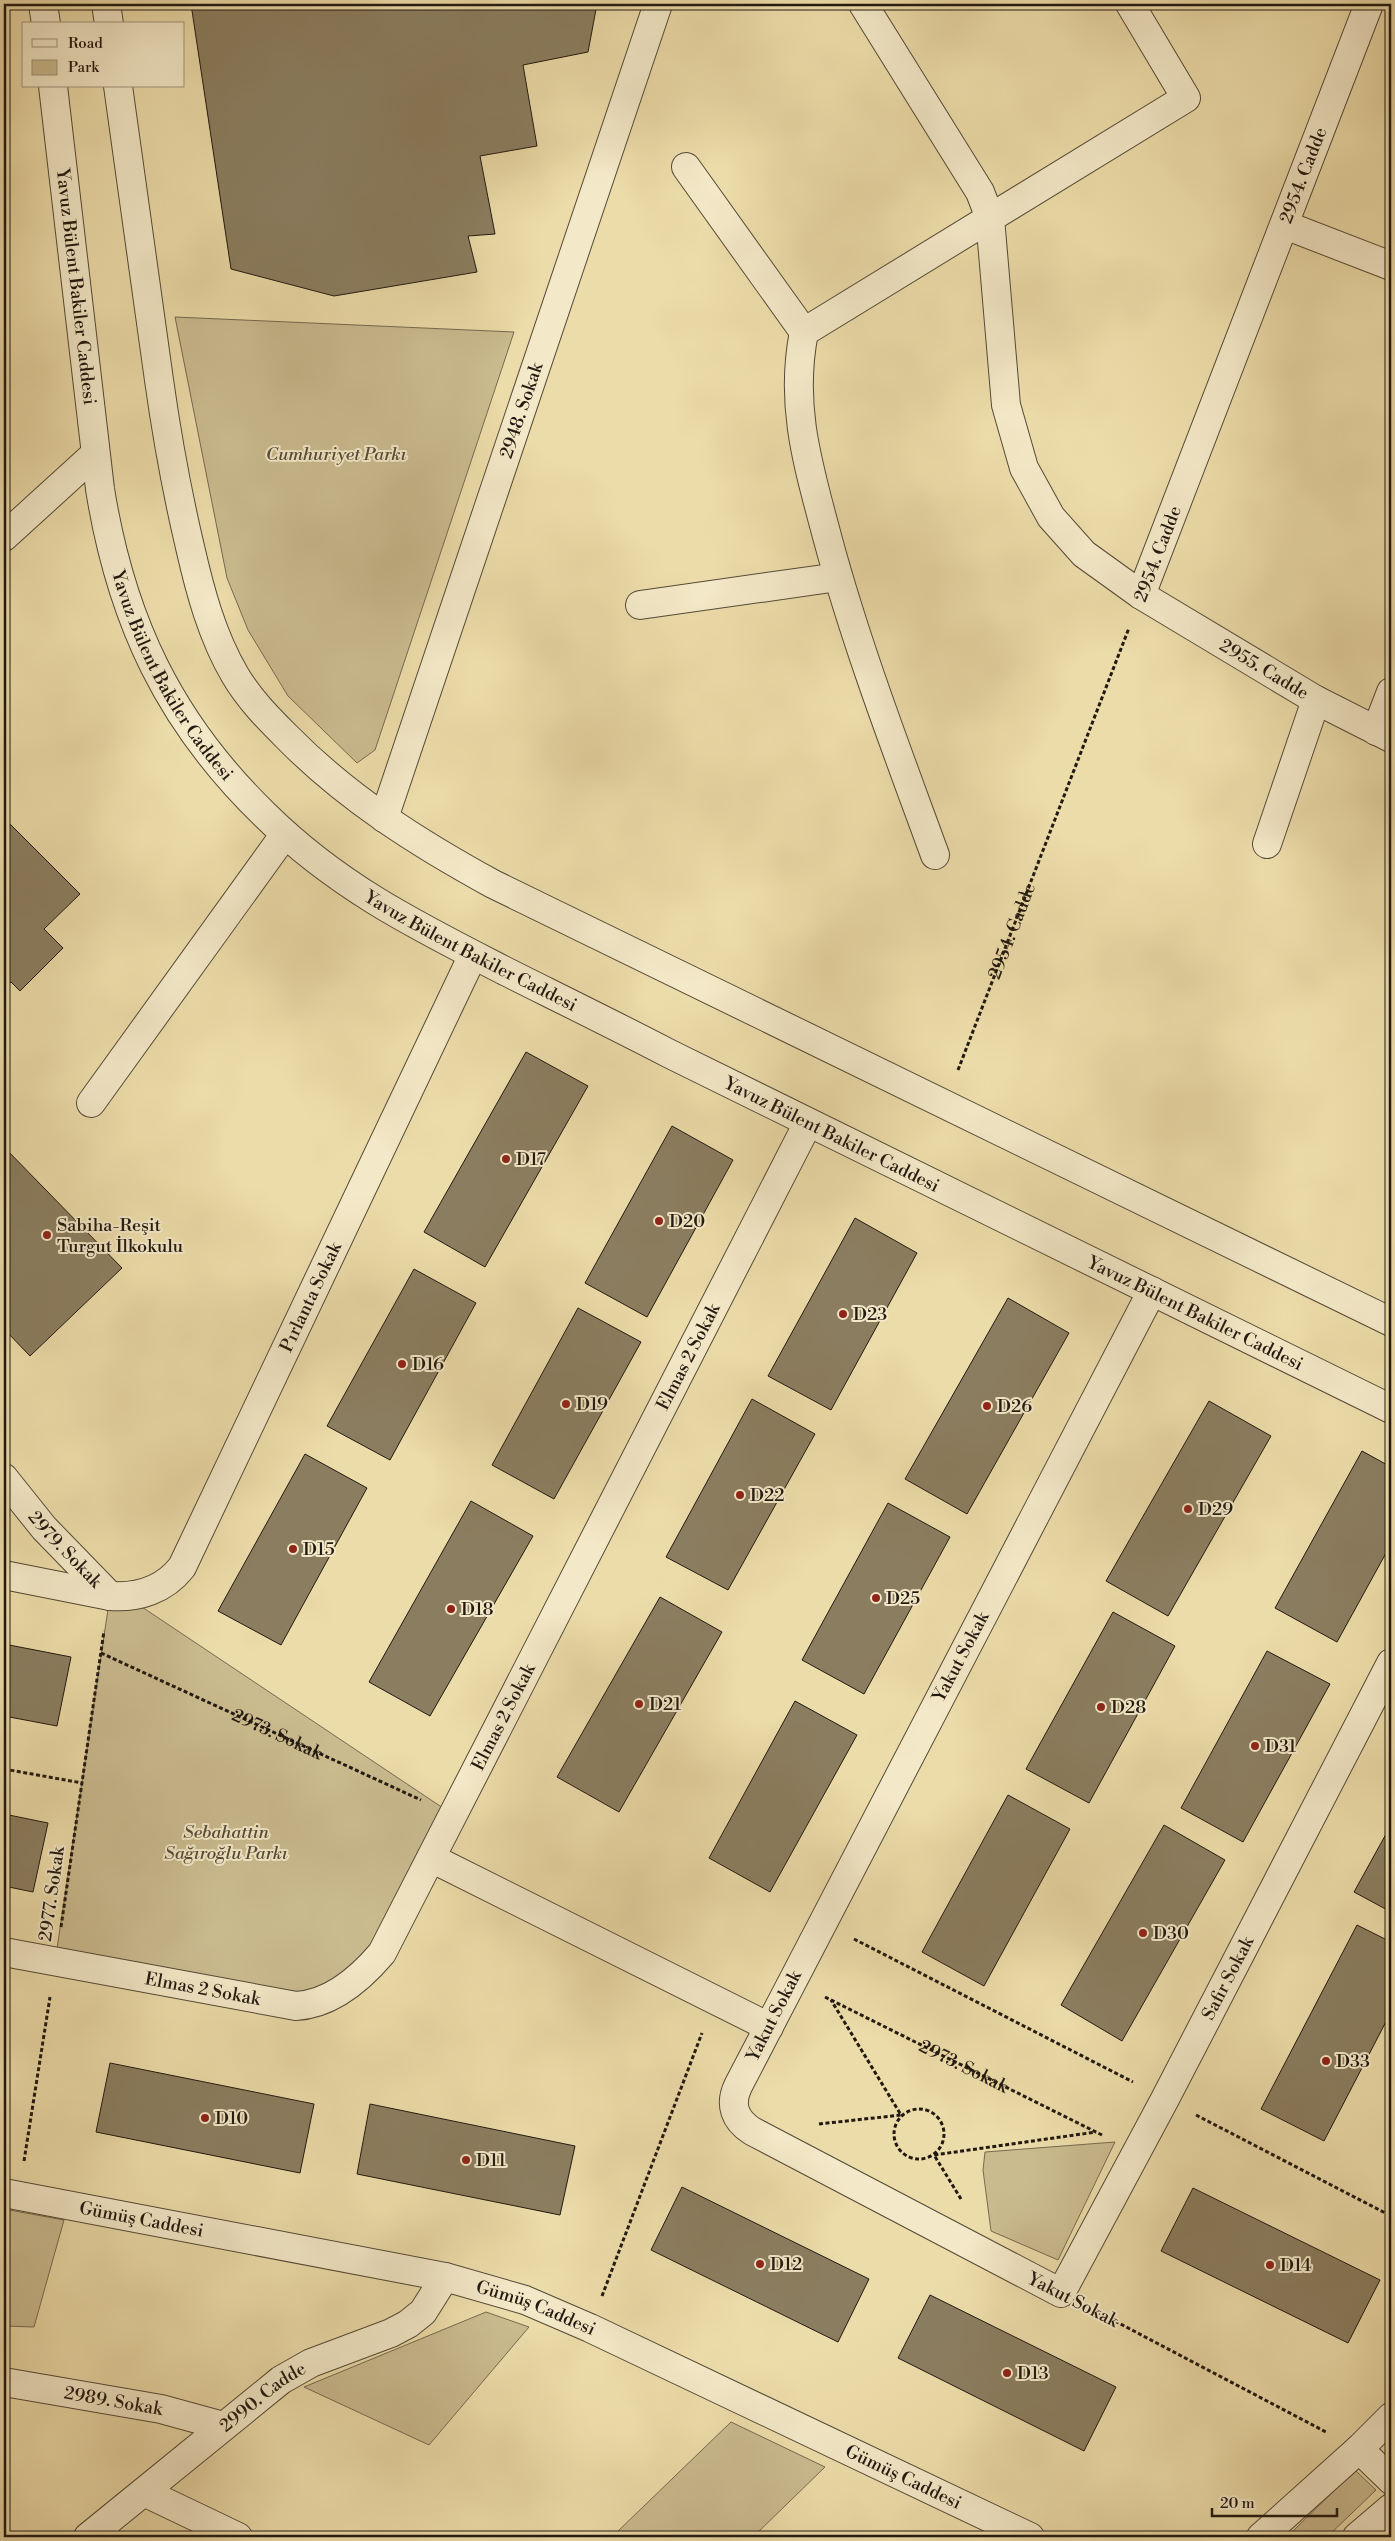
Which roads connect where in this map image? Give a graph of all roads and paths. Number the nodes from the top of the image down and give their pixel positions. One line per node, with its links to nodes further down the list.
1 (43, 4): 7 (street)
2 (106, 4): 8 (street)
3 (658, 4): 24 (street, 2948. Sokak)
4 (863, 4): 12 (street, 2955. Cadde)
5 (1130, 4): 12 (street)
6 (1369, 4): 13 (street, 2954. Cadde)
7 (46, 22)
8 (109, 22)
9 (53, 88): 16 (street, Yavuz Bülent Bakiler Caddesi)
10 (118, 88): 24 (street)
11 (686, 167): 15 (street)
12 (990, 218): 15 (street); 19 (street, 2955. Cadde)
13 (1286, 225): 14 (street); 19 (street, 2954. Cadde)
14 (1391, 266)
15 (804, 332): 18 (street)
16 (95, 454): 17 (street); 25 (street, Yavuz Bülent Bakiler Caddesi)
17 (4, 537)
18 (838, 577): 20 (street); 27 (street)
19 (1141, 596): 22 (street, 2955. Cadde); 30 (path, 2954. Cadde)
20 (640, 605)
21 (1391, 692): 23 (street)
22 (1316, 700): 23 (street, 2955. Cadde); 26 (street)
23 (1384, 734)
24 (384, 818): 30 (street)
25 (285, 834): 28 (street, Yavuz Bülent Bakiler Caddesi); 29 (street)
26 (1267, 844)
27 (935, 855)
28 (473, 954): 31 (street, Yavuz Bülent Bakiler Caddesi); 37 (street, Pırlanta Sokak)
29 (91, 1103)
30 (946, 1104): 33 (street)
31 (808, 1123): 32 (street, Yavuz Bülent Bakiler Caddesi); 42 (street, Elmas 2 Sokak)
32 (1152, 1292): 34 (street, Yavuz Bülent Bakiler Caddesi); 44 (street, Yakut Sokak)
33 (1391, 1322)
34 (1391, 1409)
35 (4, 1478): 37 (street, 2979. Sokak)
36 (4, 1575): 37 (street, Pırlanta Sokak)
37 (110, 1596): 38 (path, 2977. Sokak)
38 (101, 1653): 41 (path, 2977. Sokak); 42 (path, 2973. Sokak)
39 (1391, 1662): 51 (street, Safir Sokak)
40 (4, 1769): 41 (path)
41 (82, 1783): 46 (path, 2977. Sokak)
42 (452, 1814): 43 (street, Elmas 2 Sokak)
43 (430, 1858): 46 (street, Elmas 2 Sokak); 48 (street)
44 (823, 1923): 47 (street, Yakut Sokak); 51 (path)
45 (4, 1952): 46 (street, Elmas 2 Sokak)
46 (56, 1962): 57 (path, 2977. Sokak)
47 (793, 1981): 49 (path, 2973. Sokak); 50 (street, Yakut Sokak)
48 (714, 1999): 50 (street); 61 (path)
49 (831, 2000): 52 (path); 54 (path, 2973. Sokak)
50 (769, 2027): 60 (street, Yakut Sokak)
51 (1165, 2099): 55 (street, Safir Sokak); 58 (path)
52 (901, 2115): 53 (path); 56 (path); 56 (path)
53 (812, 2125)
54 (1096, 2132): 55 (path, 2973. Sokak); 56 (path)
55 (1135, 2152): 60 (street, Safir Sokak)
56 (934, 2155)
57 (11, 2195): 59 (street, Gümüş Caddesi)
58 (1391, 2216)
59 (445, 2278): 61 (street, Gümüş Caddesi); 64 (street, 2990. Cadde)
60 (1061, 2293): 65 (path, Yakut Sokak)
61 (590, 2328): 71 (street, Gümüş Caddesi)
62 (4, 2382): 64 (street, 2989. Sokak)
63 (1391, 2417): 65 (street)
64 (222, 2426): 67 (street, 2990. Cadde)
65 (1359, 2449): 66 (street); 72 (street)
66 (1391, 2480)
67 (144, 2492): 69 (street, 2990. Cadde); 70 (street)
68 (1391, 2508): 73 (street)
69 (88, 2537)
70 (238, 2537)
71 (1030, 2537)
72 (1261, 2537)
73 (1357, 2537)

